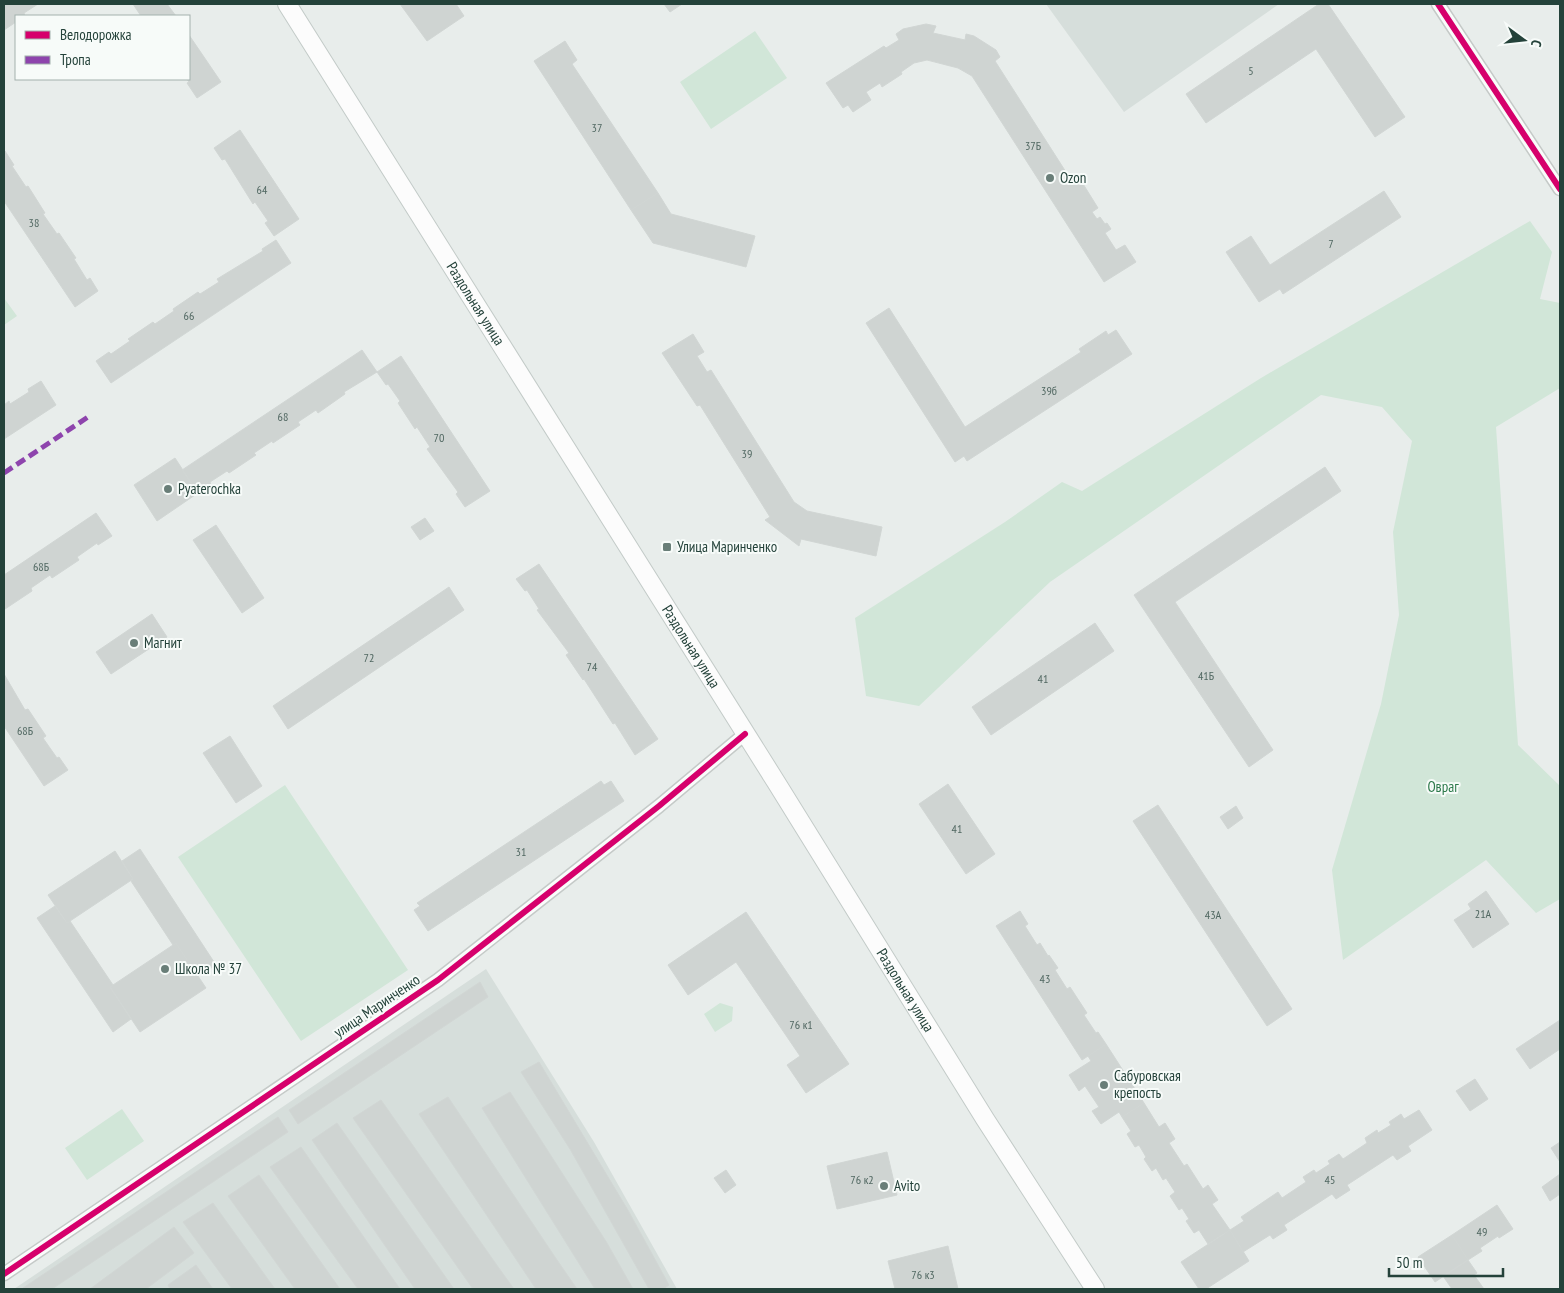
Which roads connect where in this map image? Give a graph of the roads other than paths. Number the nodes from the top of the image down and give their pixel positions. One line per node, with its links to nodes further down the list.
1 (287, 4): 4 (main road, Раздольная улица)
2 (1438, 4): 3 (street)
3 (1560, 189)
4 (745, 734): 5 (street, улица Маринченко); 6 (main road, Раздольная улица)
5 (4, 1274)
6 (1096, 1289)

